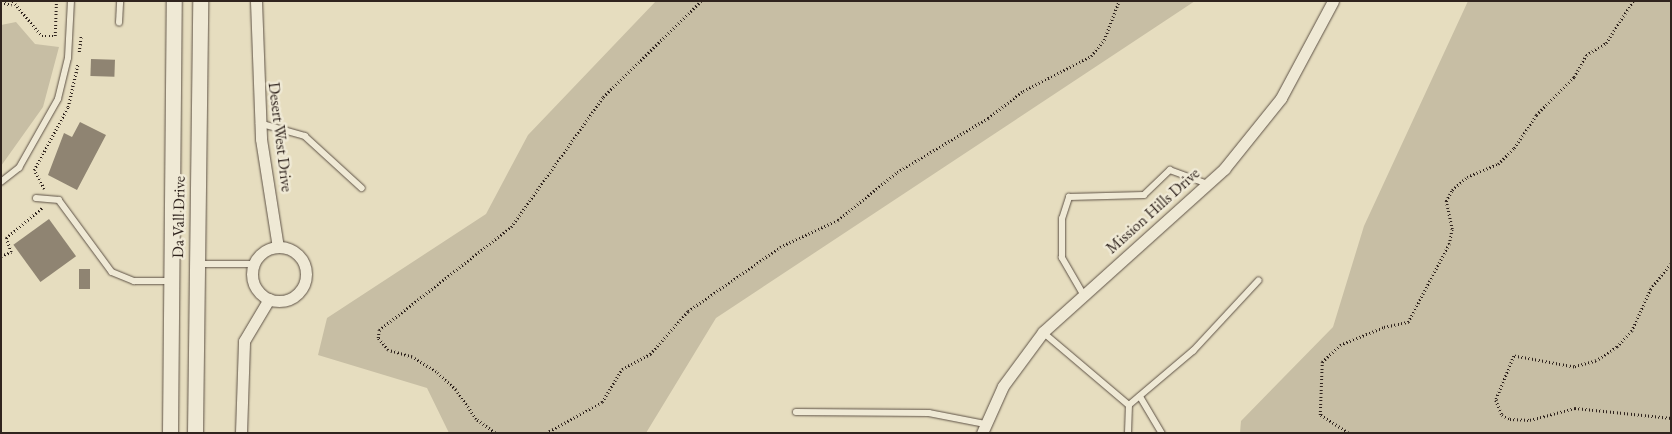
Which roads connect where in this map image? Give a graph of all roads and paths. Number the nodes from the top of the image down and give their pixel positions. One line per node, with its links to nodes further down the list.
1 (56, 1): 12 (path)
2 (71, 1): 16 (lane)
3 (120, 1): 13 (lane)
4 (174, 1): 26 (main road, Da Vall Drive)
5 (200, 1): 23 (main road, Da Vall Drive)
6 (256, 1): 15 (street, Desert West Drive)
7 (701, 1): 39 (path)
8 (1119, 1): 40 (path)
9 (1332, 1): 17 (street, Mission Hills Drive)
10 (1633, 1): 43 (path)
11 (1, 2): 12 (path)
12 (13, 3)
13 (120, 23)
14 (81, 36): 19 (path)
15 (259, 122): 18 (lane); 21 (street, Desert West Drive)
16 (1, 182)
17 (1208, 184): 28 (street, Mission Hills Drive); 28 (lane)
18 (362, 188)
19 (45, 197): 20 (lane); 22 (path); 26 (lane)
20 (36, 198)
21 (278, 247): 24 (street); 29 (street)
22 (1, 256)
23 (196, 264): 24 (lane); 37 (main road, Da Vall Drive)
24 (251, 264): 29 (street)
25 (1671, 264): 34 (path)
26 (171, 281): 36 (main road, Da Vall Drive)
27 (1258, 281): 31 (lane)
28 (1084, 296): 30 (street, Mission Hills Drive)
29 (269, 299): 38 (street)
30 (1044, 332): 32 (lane); 35 (street, Mission Hills Drive)
31 (1140, 396): 32 (lane); 42 (lane)
32 (1129, 405): 41 (lane)
33 (796, 412): 35 (lane)
34 (1671, 418)
35 (984, 428)
36 (170, 433)
37 (195, 433)
38 (241, 433)
39 (494, 433)
40 (546, 433)
41 (1128, 433)
42 (1162, 433)
43 (1348, 433)

